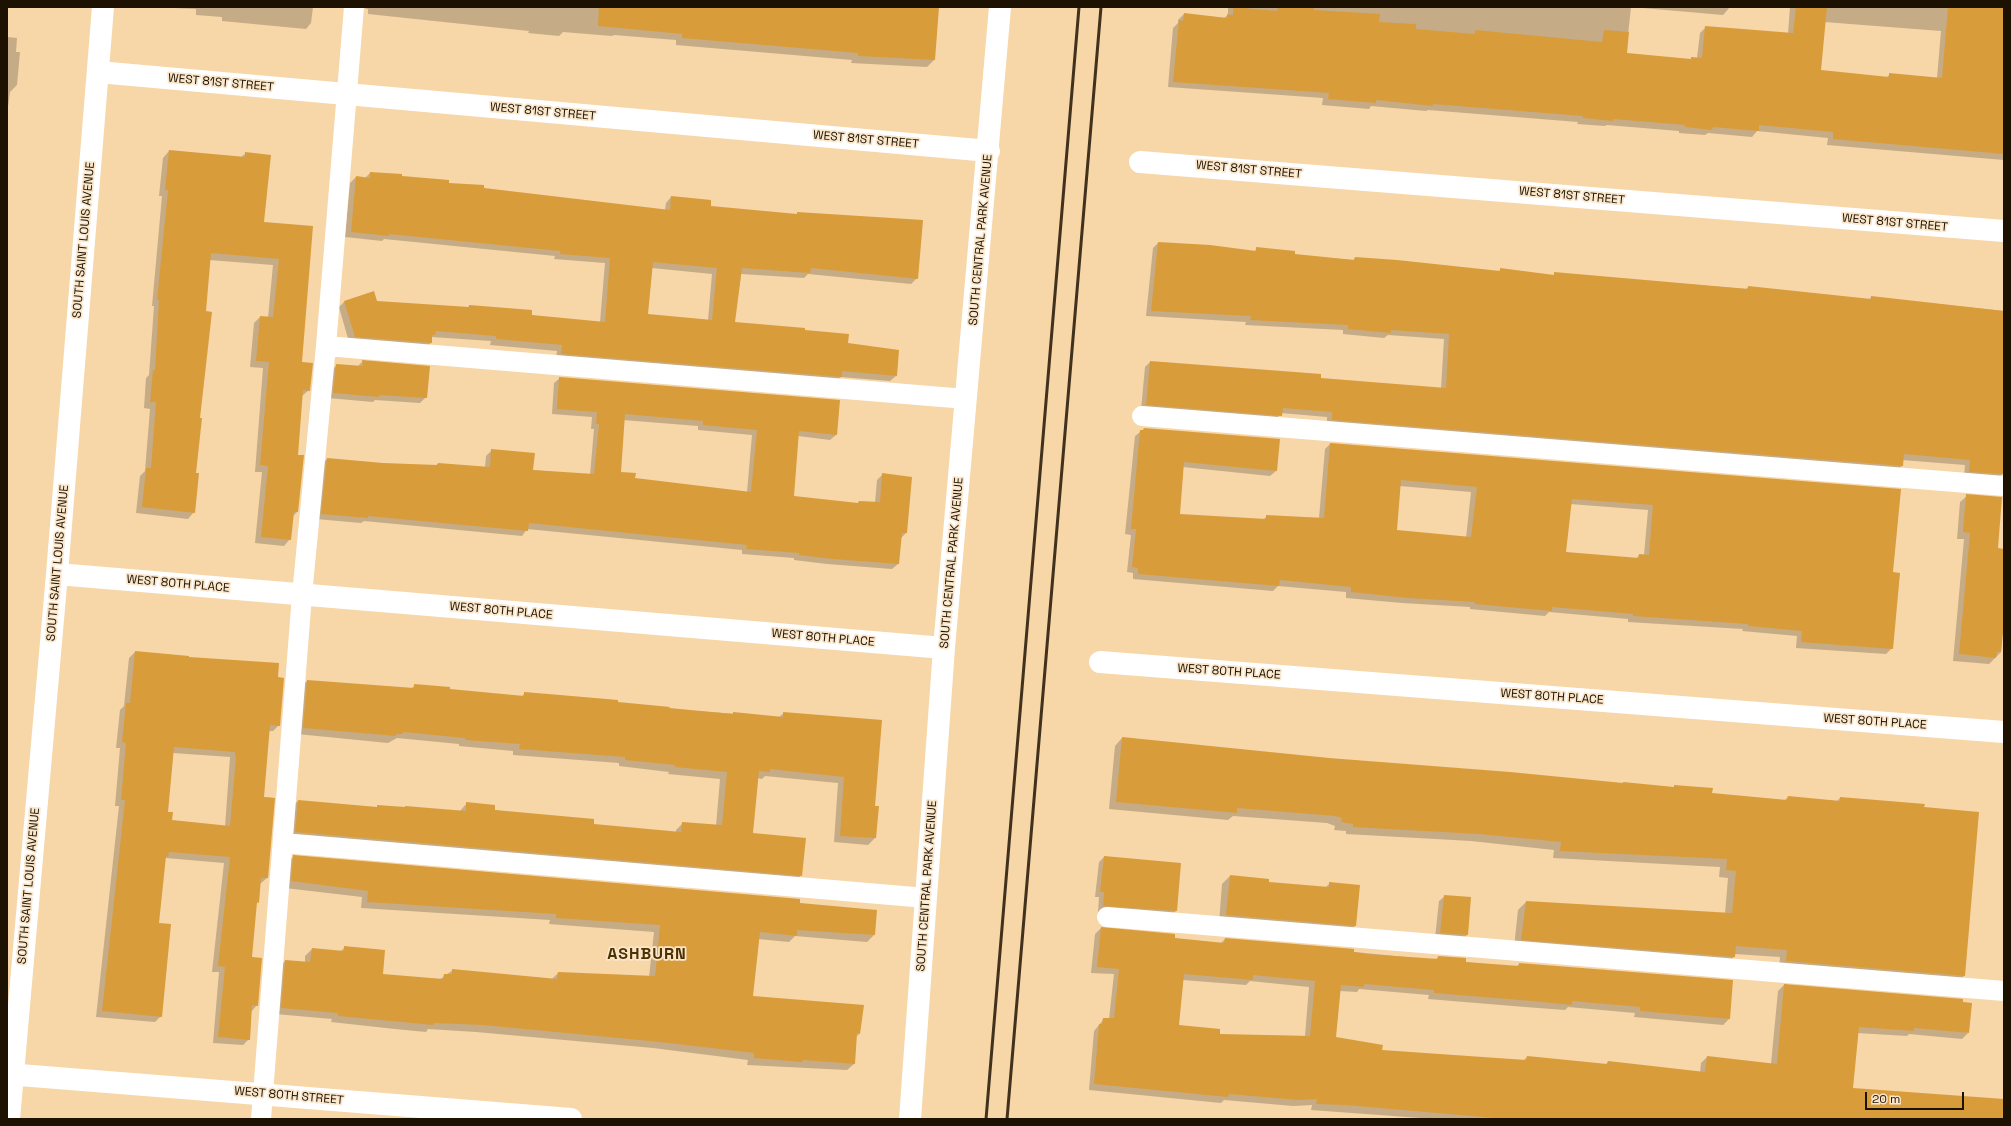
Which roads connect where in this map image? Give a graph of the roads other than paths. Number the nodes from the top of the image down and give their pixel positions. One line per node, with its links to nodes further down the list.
1 (103, 7): 4 (street, SOUTH SAINT LOUIS AVENUE)
2 (354, 7): 5 (lane)
3 (1000, 7): 6 (street, SOUTH CENTRAL PARK AVENUE)
4 (98, 72): 5 (street, WEST 81ST STREET); 13 (street, SOUTH SAINT LOUIS AVENUE)
5 (347, 95): 6 (street, WEST 81ST STREET); 9 (lane)
6 (989, 151): 10 (street, SOUTH CENTRAL PARK AVENUE)
7 (1140, 162): 8 (street, WEST 81ST STREET)
8 (2004, 231)
9 (326, 346): 10 (lane); 14 (lane)
10 (966, 399): 15 (street, SOUTH CENTRAL PARK AVENUE)
11 (1142, 416): 12 (lane)
12 (2004, 486)
13 (57, 574): 14 (street, WEST 80TH PLACE); 22 (street, SOUTH SAINT LOUIS AVENUE)
14 (302, 595): 15 (street, WEST 80TH PLACE); 18 (lane)
15 (944, 648): 19 (street, SOUTH CENTRAL PARK AVENUE)
16 (1100, 662): 17 (street, WEST 80TH PLACE)
17 (2004, 732)
18 (283, 843): 19 (lane); 23 (lane)
19 (926, 898): 27 (street, SOUTH CENTRAL PARK AVENUE)
20 (1107, 917): 21 (lane)
21 (2004, 991)
22 (10, 1074): 23 (street, WEST 80TH STREET); 24 (street, SOUTH SAINT LOUIS AVENUE)
23 (263, 1093): 25 (lane); 26 (street, WEST 80TH STREET)
24 (9, 1119)
25 (261, 1119)
26 (570, 1119)
27 (910, 1119)

